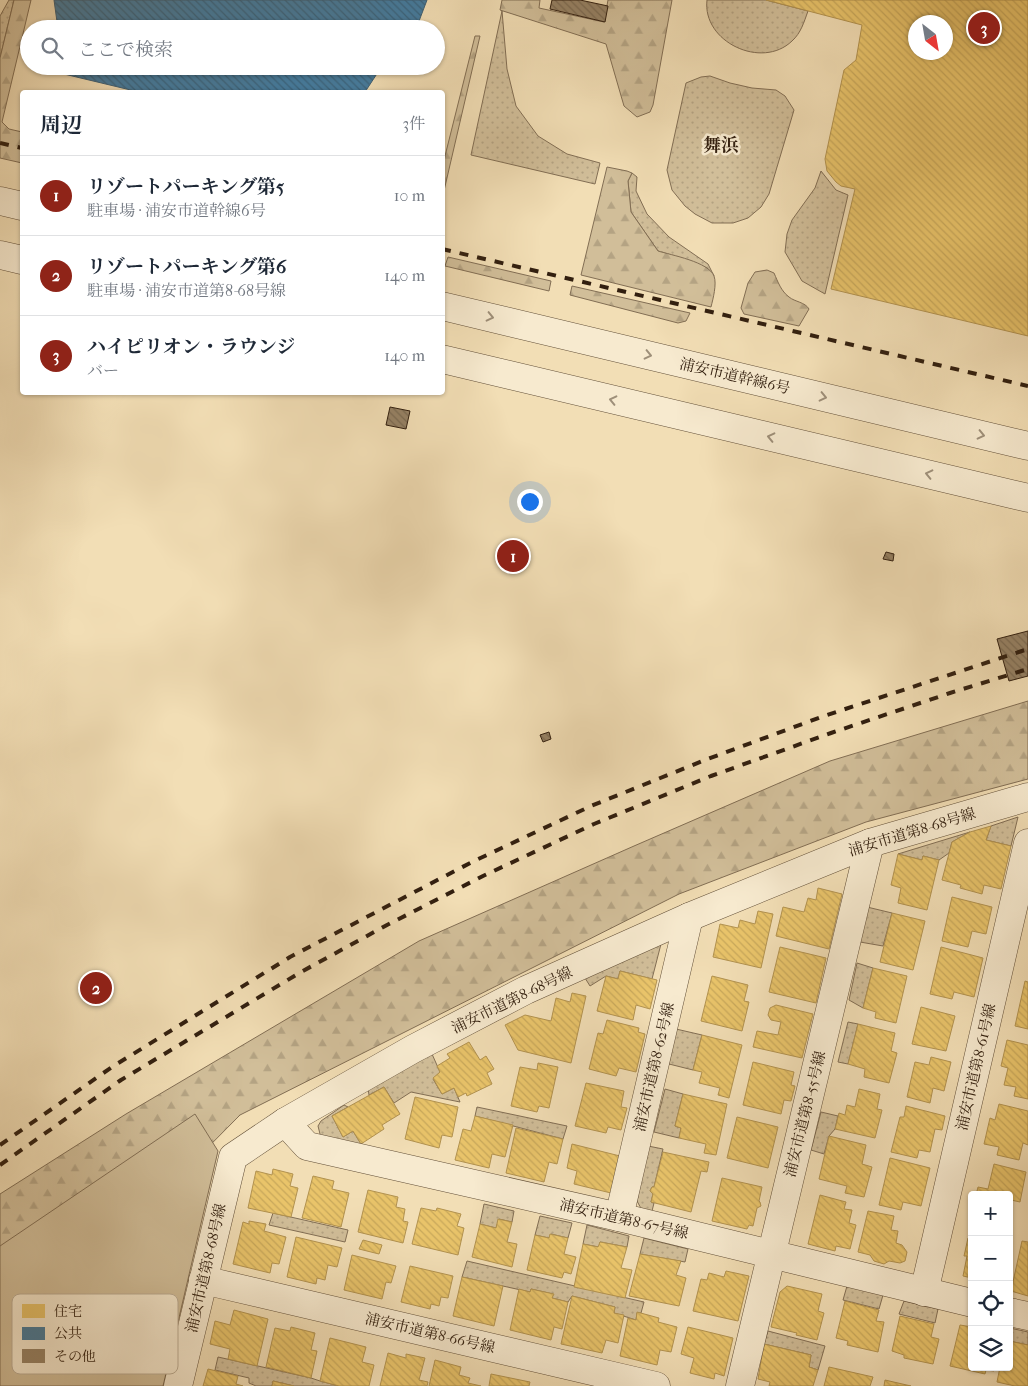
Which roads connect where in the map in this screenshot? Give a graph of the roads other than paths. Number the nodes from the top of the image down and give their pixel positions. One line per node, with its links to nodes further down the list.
1 (0, 201): 2 (street)
2 (20, 206)
3 (0, 255): 4 (street)
4 (20, 260)
5 (445, 307): 7 (street, 浦安市道幹線6号, one-way to 7)
6 (445, 361): 8 (street, one-way to 6)
7 (1028, 446)
8 (1028, 498)
9 (1028, 797): 11 (street, 浦安市道第8-68号線)
10 (1028, 842): 17 (street, 浦安市道第8-61号線)
11 (870, 843): 12 (street, 浦安市道第8-68号線); 15 (street, 浦安市道第8-55号線)
12 (689, 917): 13 (street, 浦安市道第8-68号線); 14 (street, 浦安市道第8-62号線)
13 (285, 1122): 14 (street, 浦安市道第8-67号線); 16 (street, 浦安市道第8-68号線)
14 (619, 1217): 15 (street, 浦安市道第8-67号線)
15 (771, 1255): 17 (street, 浦安市道第8-67号線); 23 (street, 浦安市道第8-55号線)
16 (204, 1280): 21 (street, 浦安市道第8-68号線); 22 (street, 浦安市道第8-66号線)
17 (924, 1292): 18 (street, 浦安市道第8-67号線)
18 (968, 1302)
19 (1013, 1313): 20 (street)
20 (1028, 1316)
21 (178, 1386)
22 (656, 1386)
23 (740, 1386)

